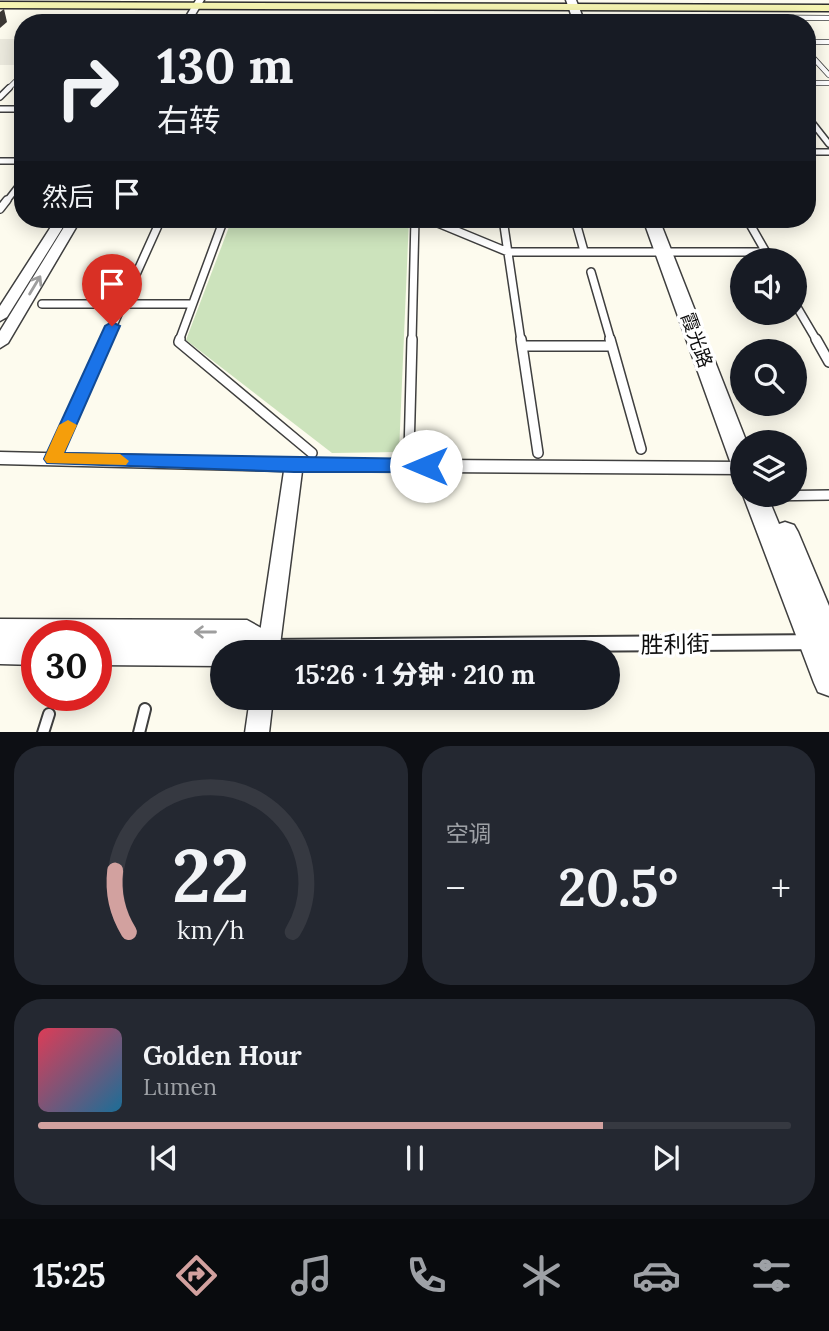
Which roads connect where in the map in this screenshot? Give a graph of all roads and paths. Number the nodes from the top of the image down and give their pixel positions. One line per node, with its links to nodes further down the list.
1 (421, 2): 2 (main road); 4 (main road)
2 (202, 3): 3 (main road); 4 (main road)
3 (0, 4)
4 (569, 4): 6 (main road)
5 (829, 6): 6 (main road)
6 (777, 10): 7 (lane); 8 (lane)
7 (727, 14)
8 (803, 14)
9 (816, 61): 10 (lane)
10 (829, 75)
11 (14, 83): 12 (lane)
12 (0, 97)
13 (816, 127): 14 (lane)
14 (829, 144)
15 (14, 191): 16 (lane)
16 (0, 209)
17 (56, 228): 37 (street)
18 (70, 228): 39 (street, one-way to 18)
19 (156, 228): 35 (lane)
20 (221, 228): 36 (lane)
21 (415, 228): 49 (lane)
22 (450, 228): 29 (lane)
23 (504, 228): 29 (lane)
24 (578, 228): 30 (lane)
25 (656, 228): 31 (street, 霞光路)
26 (661, 228): 31 (street, 霞光路)
27 (752, 228): 28 (lane)
28 (763, 248)
29 (508, 251): 30 (lane); 42 (lane)
30 (584, 251): 31 (lane)
31 (668, 252): 32 (lane); 45 (street, 霞光路); 46 (street, 霞光路)
32 (730, 252)
33 (591, 272): 43 (lane)
34 (42, 304): 35 (lane)
35 (122, 304): 36 (lane); 52 (lane)
36 (192, 304): 48 (lane)
37 (0, 317)
38 (807, 324): 40 (lane)
39 (0, 343)
40 (818, 343): 41 (lane); 44 (lane)
41 (829, 343)
42 (522, 346): 43 (lane); 50 (lane)
43 (612, 346): 47 (lane)
44 (829, 362)
45 (731, 430)
46 (743, 430)
47 (641, 449)
48 (312, 453)
49 (409, 453)
50 (538, 453)
51 (0, 458): 52 (street)
52 (53, 459): 53 (street)
53 (294, 465): 54 (street); 61 (street)
54 (730, 468)
55 (807, 495): 56 (lane)
56 (829, 495)
57 (761, 507): 62 (street)
58 (775, 507): 62 (street)
59 (0, 631): 60 (street, 胜利街, one-way to 59)
60 (253, 640)
61 (264, 640)
62 (824, 642): 63 (street, 胜利街); 68 (street)
63 (620, 645)
64 (0, 652): 65 (street)
65 (21, 653)
66 (112, 653): 67 (street)
67 (210, 654)
68 (829, 683)
69 (145, 709): 73 (lane)
70 (260, 710): 74 (street)
71 (49, 714): 72 (lane)
72 (43, 732)
73 (139, 732)
74 (257, 732)

